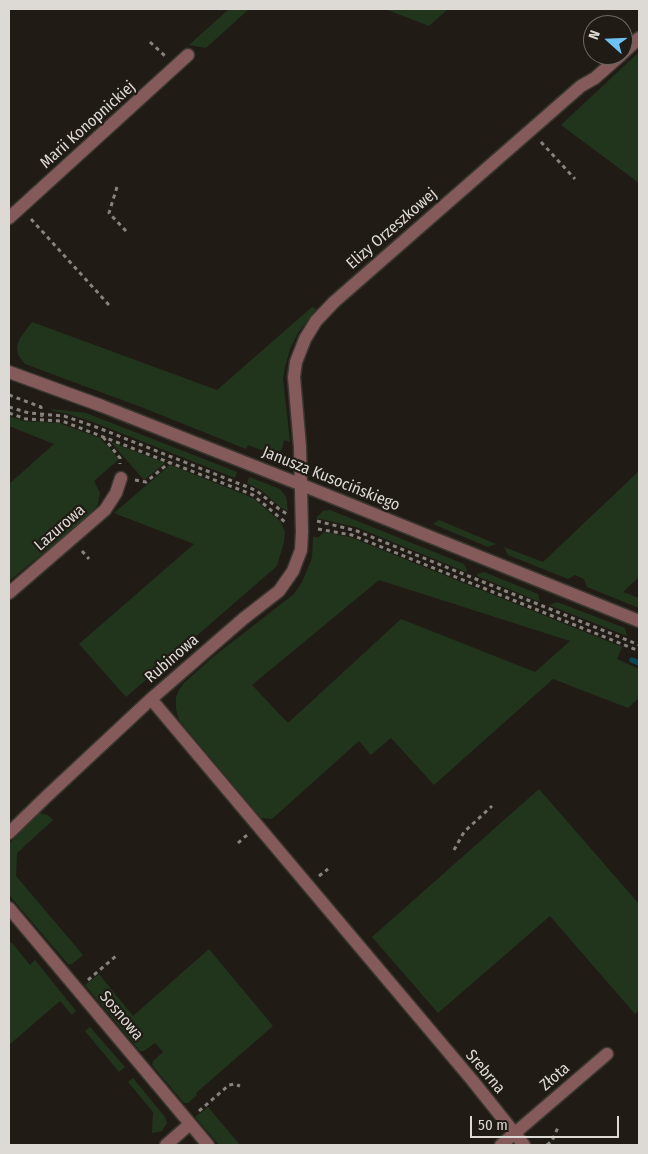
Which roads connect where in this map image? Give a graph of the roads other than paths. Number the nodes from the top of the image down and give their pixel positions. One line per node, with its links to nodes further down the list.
1 (188, 55): 3 (street, Marii Konopnickiej)
2 (610, 65): 6 (street, Elizy Orzeszkowej)
3 (9, 218)
4 (9, 372): 6 (street, Janusza Kusocińskiego)
5 (120, 478): 7 (street, Lazurowa)
6 (302, 485): 8 (street, Janusza Kusocińskiego); 9 (street, Rubinowa)
7 (9, 594)
8 (639, 621)
9 (151, 699): 10 (street, Rubinowa); 14 (street, Srebrna)
10 (9, 833)
11 (9, 908): 13 (street, Sosnowa)
12 (607, 1054): 14 (street, Złota)
13 (189, 1123): 15 (street); 16 (street, Sosnowa)
14 (514, 1134): 17 (street, Złota); 18 (street, Srebrna)
15 (166, 1145)
16 (208, 1145)
17 (501, 1145)
18 (524, 1145)

